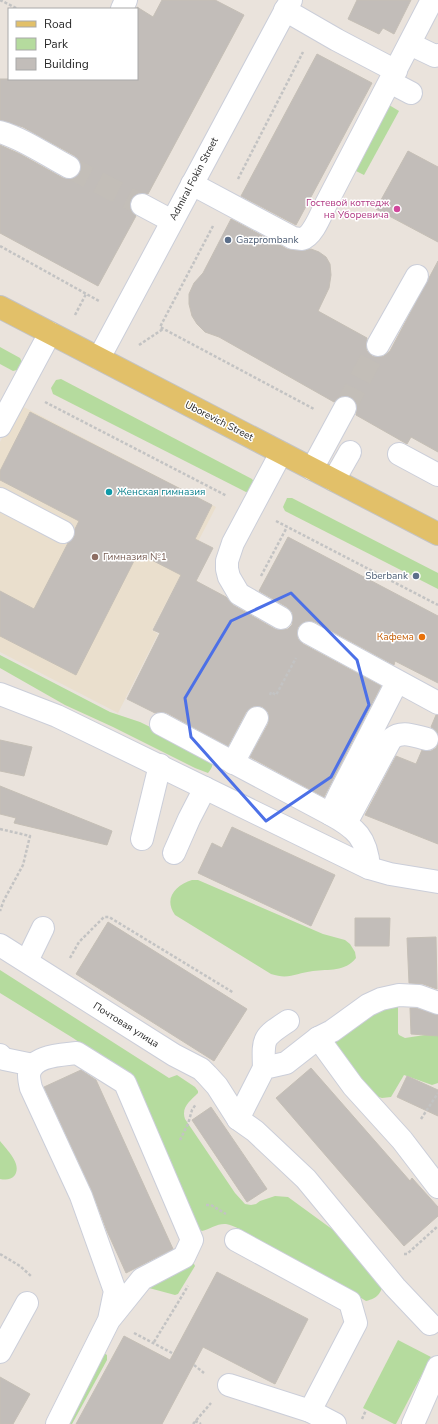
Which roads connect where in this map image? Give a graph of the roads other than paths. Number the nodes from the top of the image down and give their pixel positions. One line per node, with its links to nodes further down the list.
1 (432, 0): 3 (street)
2 (288, 5): 5 (street); 9 (street, Admiral Fokin Street)
3 (410, 44): 4 (street); 5 (street)
4 (438, 55)
5 (393, 76): 6 (street); 11 (street)
6 (411, 93)
7 (0, 132): 8 (street)
8 (69, 167)
9 (192, 184): 11 (street); 13 (street, Admiral Fokin Street)
10 (349, 186): 11 (street)
11 (326, 204)
12 (142, 205): 13 (street)
13 (172, 221): 18 (street, Admiral Fokin Street)
14 (417, 276): 17 (street)
15 (0, 307): 16 (main road, Uborevich Street)
16 (50, 333): 18 (main road, Uborevich Street); 20 (street)
17 (378, 345)
18 (98, 358): 22 (main road, Uborevich Street)
19 (345, 408): 24 (street)
20 (0, 426)
21 (350, 452): 26 (street)
22 (281, 453): 24 (main road, Uborevich Street); 30 (street)
23 (399, 454): 25 (street)
24 (312, 469): 26 (main road, Uborevich Street)
25 (438, 475)
26 (334, 480): 29 (main road, Uborevich Street)
27 (0, 499): 28 (street)
28 (63, 532)
29 (438, 534)
30 (281, 618)
31 (309, 634): 32 (street)
32 (398, 682): 34 (street); 41 (street)
33 (0, 694): 39 (street)
34 (438, 703)
35 (257, 718): 38 (street)
36 (161, 724): 38 (street)
37 (427, 739): 41 (street)
38 (233, 762): 41 (street)
39 (160, 765): 40 (street); 42 (street)
40 (205, 788): 43 (street); 44 (street)
41 (338, 818): 44 (street)
42 (142, 839)
43 (174, 853)
44 (369, 868): 45 (street)
45 (438, 882)
46 (43, 928): 48 (street)
47 (0, 945): 48 (street, Почтовая улица)
48 (27, 961): 54 (street, Почтовая улица)
49 (438, 1003): 52 (street)
50 (86, 1013): 54 (street)
51 (288, 1021): 56 (street)
52 (318, 1038): 56 (street); 58 (street)
53 (0, 1055): 55 (street)
54 (174, 1055): 57 (street, Почтовая улица)
55 (33, 1065): 61 (street); 61 (street)
56 (264, 1068): 57 (street)
57 (234, 1113): 62 (street)
58 (438, 1187)
59 (236, 1240): 66 (street)
60 (27, 1303): 63 (street)
61 (109, 1320): 67 (street)
62 (435, 1324)
63 (0, 1352)
64 (438, 1367): 69 (street)
65 (229, 1385): 66 (street)
66 (310, 1411): 68 (street)
67 (57, 1424)
68 (335, 1424)
69 (413, 1424)

